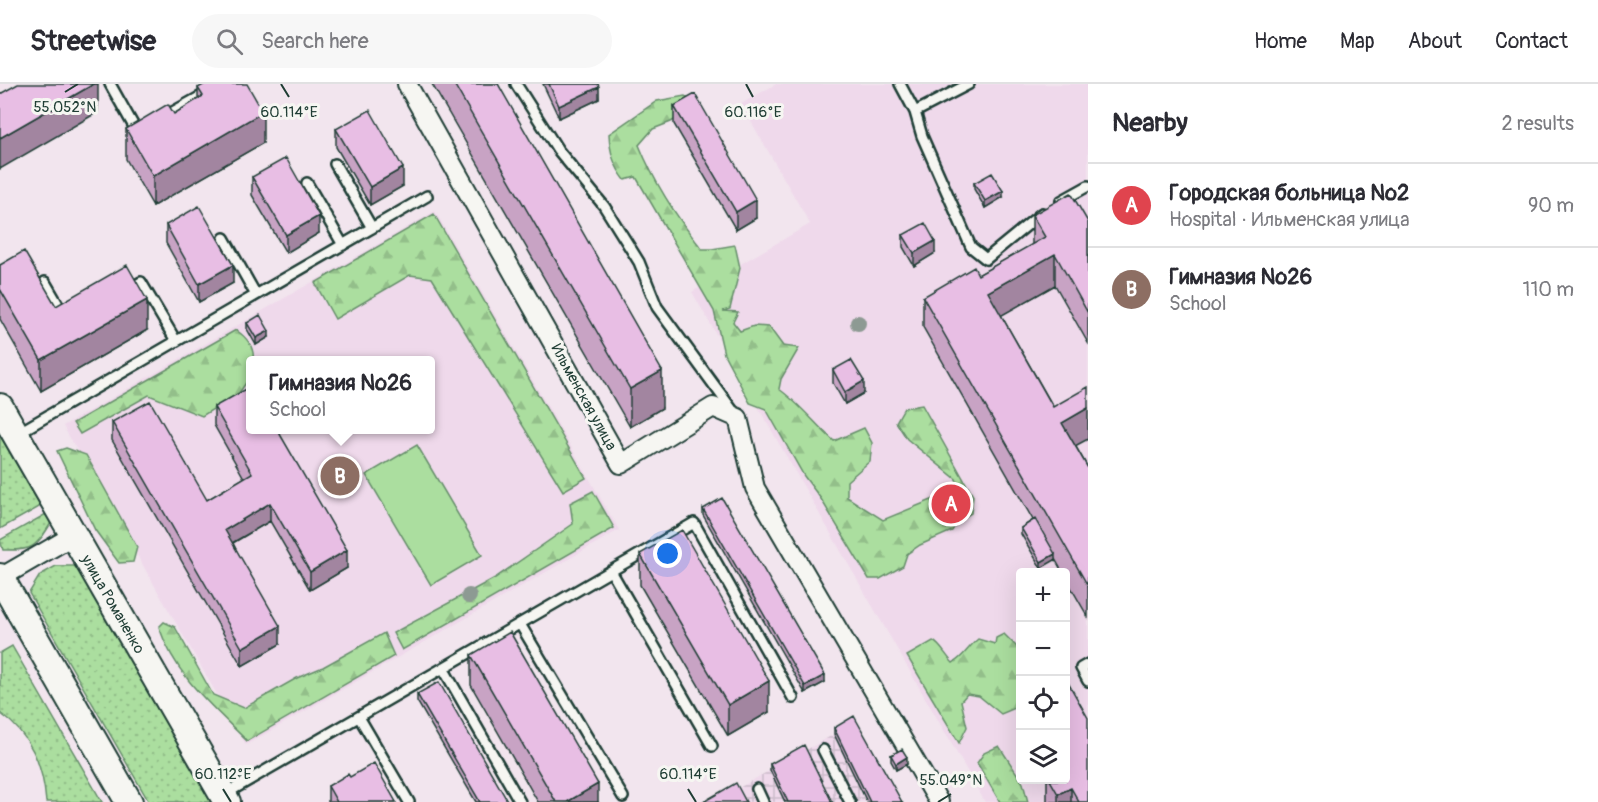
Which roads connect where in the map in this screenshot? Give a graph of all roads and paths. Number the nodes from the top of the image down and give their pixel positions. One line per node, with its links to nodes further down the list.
1 (110, 84): 9 (lane)
2 (223, 84): 8 (lane)
3 (407, 84): 23 (street, Ильменская улица)
4 (516, 84): 23 (lane)
5 (900, 84): 7 (lane)
6 (969, 84): 7 (lane)
7 (915, 111): 12 (lane)
8 (156, 121)
9 (147, 126)
10 (335, 164): 14 (lane)
11 (307, 183): 16 (lane)
12 (1088, 186)
13 (427, 196): 14 (lane)
14 (372, 228): 16 (lane)
15 (224, 238): 19 (lane)
16 (343, 245): 19 (lane)
17 (45, 282): 20 (lane)
18 (121, 294): 21 (lane)
19 (256, 295): 21 (lane)
20 (69, 324)
21 (176, 341): 24 (lane)
22 (0, 407): 24 (main road, улица Романенко)
23 (738, 418): 44 (street)
24 (16, 434): 25 (main road, улица Романенко)
25 (74, 535): 27 (street); 38 (main road, улица Романенко)
26 (610, 571): 28 (lane); 32 (lane); 34 (lane)
27 (0, 577): 39 (main road)
28 (520, 624): 30 (lane); 37 (lane)
29 (1088, 664): 31 (lane)
30 (443, 668): 33 (lane); 41 (lane)
31 (1088, 681)
32 (793, 698)
33 (359, 717): 38 (lane); 40 (lane)
34 (712, 746)
35 (823, 750): 43 (lane)
36 (757, 789): 42 (lane)
37 (623, 797)
38 (225, 799)
39 (129, 802)
40 (409, 802)
41 (520, 802)
42 (763, 802)
43 (849, 802)
44 (939, 802)

